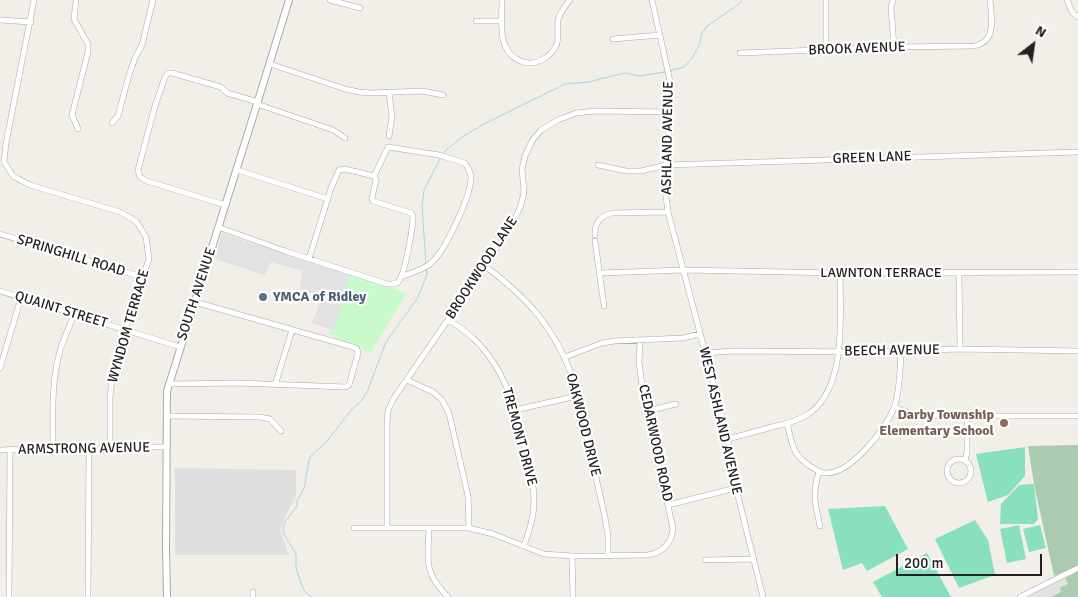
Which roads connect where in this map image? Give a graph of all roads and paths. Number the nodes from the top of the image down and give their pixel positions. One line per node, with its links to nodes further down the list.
1 (34, 0): 18 (street, WYNDOM TERRACE)
2 (76, 0): 30 (street)
3 (153, 0): 29 (street)
4 (288, 0): 24 (street, SOUTH AVENUE)
5 (330, 0): 13 (street)
6 (502, 0): 17 (street)
7 (570, 0): 17 (street)
8 (652, 0): 19 (street, ASHLAND AVENUE)
9 (826, 0): 22 (street)
10 (893, 0): 21 (street)
11 (990, 0): 21 (street, BROOK AVENUE)
12 (1067, 0): 14 (street)
13 (360, 8)
14 (1078, 17)
15 (0, 20): 18 (street)
16 (476, 21): 17 (street)
17 (502, 21)
18 (30, 22): 53 (street, WYNDOM TERRACE)
19 (660, 35): 20 (street); 28 (street, ASHLAND AVENUE)
20 (613, 39)
21 (894, 47): 22 (street, BROOK AVENUE)
22 (826, 50): 23 (street, BROOK AVENUE)
23 (740, 53)
24 (270, 64): 25 (street); 27 (street, SOUTH AVENUE)
25 (390, 92): 26 (street); 31 (street)
26 (443, 95)
27 (258, 103): 32 (street); 36 (street, SOUTH AVENUE); 39 (street)
28 (670, 112): 35 (street, ASHLAND AVENUE); 47 (street, BROOKWOOD LANE)
29 (112, 123)
30 (78, 128)
31 (389, 136)
32 (345, 138)
33 (1078, 152): 35 (street, GREEN LANE)
34 (598, 164): 35 (street, GREEN LANE)
35 (666, 165): 40 (street, ASHLAND AVENUE)
36 (236, 170): 38 (street); 39 (street, SOUTH AVENUE)
37 (374, 176): 38 (street); 54 (street); 54 (street)
38 (328, 199): 46 (street)
39 (225, 205): 41 (street, SOUTH AVENUE)
40 (668, 212): 43 (street); 45 (street, ASHLAND AVENUE)
41 (218, 227): 46 (street); 57 (street, SOUTH AVENUE)
42 (0, 234): 53 (street, SPRINGHILL ROAD)
43 (595, 235)
44 (596, 242): 50 (street)
45 (678, 246): 48 (street, WEST ASHLAND AVENUE)
46 (309, 258): 54 (street)
47 (485, 266): 60 (street, BROOKWOOD LANE); 71 (street, OAKWOOD DRIVE)
48 (684, 270): 50 (street, LAWNTON TERRACE); 51 (street, LAWNTON TERRACE); 63 (street, WEST ASHLAND AVENUE)
49 (1078, 272): 52 (street, LAWNTON TERRACE)
50 (600, 273): 58 (street)
51 (840, 273): 52 (street, LAWNTON TERRACE); 69 (street)
52 (959, 273): 66 (street)
53 (142, 277): 61 (street, WYNDOM TERRACE)
54 (401, 277)
55 (0, 291): 56 (street, QUAINT STREET)
56 (21, 298): 59 (street, QUAINT STREET); 72 (street)
57 (194, 302): 62 (street); 65 (street, SOUTH AVENUE)
58 (604, 306)
59 (74, 314): 61 (street, QUAINT STREET); 89 (street)
60 (448, 320): 73 (street, BROOKWOOD LANE); 79 (street, TREMONT DRIVE)
61 (125, 330): 65 (street, QUAINT STREET); 87 (street, WYNDOM TERRACE)
62 (292, 330): 75 (street); 75 (street)
63 (700, 334): 64 (street); 70 (street, WEST ASHLAND AVENUE)
64 (640, 340): 71 (street); 80 (street, CEDARWOOD ROAD)
65 (180, 347): 74 (street, SOUTH AVENUE)
66 (960, 349): 67 (street, BEECH AVENUE); 68 (street, BEECH AVENUE)
67 (901, 351): 69 (street, BEECH AVENUE); 78 (street)
68 (1078, 351)
69 (839, 352): 70 (street, BEECH AVENUE); 84 (street)
70 (705, 353): 86 (street, WEST ASHLAND AVENUE)
71 (565, 357): 76 (street, OAKWOOD DRIVE)
72 (0, 368)
73 (406, 380): 98 (street, BROOKWOOD LANE); 101 (street)
74 (169, 384): 75 (street); 81 (street, SOUTH AVENUE)
75 (275, 385)
76 (577, 396): 79 (street); 104 (street, OAKWOOD DRIVE)
77 (676, 404): 80 (street)
78 (894, 407): 83 (street); 94 (street)
79 (515, 410): 102 (street, TREMONT DRIVE)
80 (647, 411): 96 (street, CEDARWOOD ROAD)
81 (167, 416): 85 (street); 88 (street, SOUTH AVENUE)
82 (1078, 416): 83 (street)
83 (967, 417): 93 (street)
84 (787, 423): 86 (street); 94 (street)
85 (281, 431)
86 (728, 439): 95 (street, WEST ASHLAND AVENUE)
87 (110, 447): 88 (street, ARMSTRONG AVENUE); 92 (street, ARMSTRONG AVENUE)
88 (167, 447): 110 (street, SOUTH AVENUE)
89 (53, 448): 91 (street, ARMSTRONG AVENUE); 92 (street, ARMSTRONG AVENUE)
90 (0, 450): 91 (street, ARMSTRONG AVENUE)
91 (10, 450): 108 (street)
92 (89, 450): 109 (street)
93 (965, 461): 93 (street)
94 (819, 472): 97 (street)
95 (736, 488): 96 (street); 105 (street, WEST ASHLAND AVENUE)
96 (668, 505): 104 (street, CEDARWOOD ROAD)
97 (820, 526)
98 (387, 527): 99 (street); 100 (street)
99 (354, 528)
100 (429, 528): 101 (street); 111 (street)
101 (469, 528): 102 (street)
102 (524, 546): 103 (street)
103 (572, 556): 104 (street); 112 (street)
104 (608, 556)
105 (754, 559): 106 (street); 113 (street, WEST ASHLAND AVENUE)
106 (705, 560)
107 (1078, 568): 114 (street)
108 (9, 597)
109 (88, 597)
110 (167, 597)
111 (448, 597)
112 (573, 597)
113 (763, 597)
114 (1020, 597)

